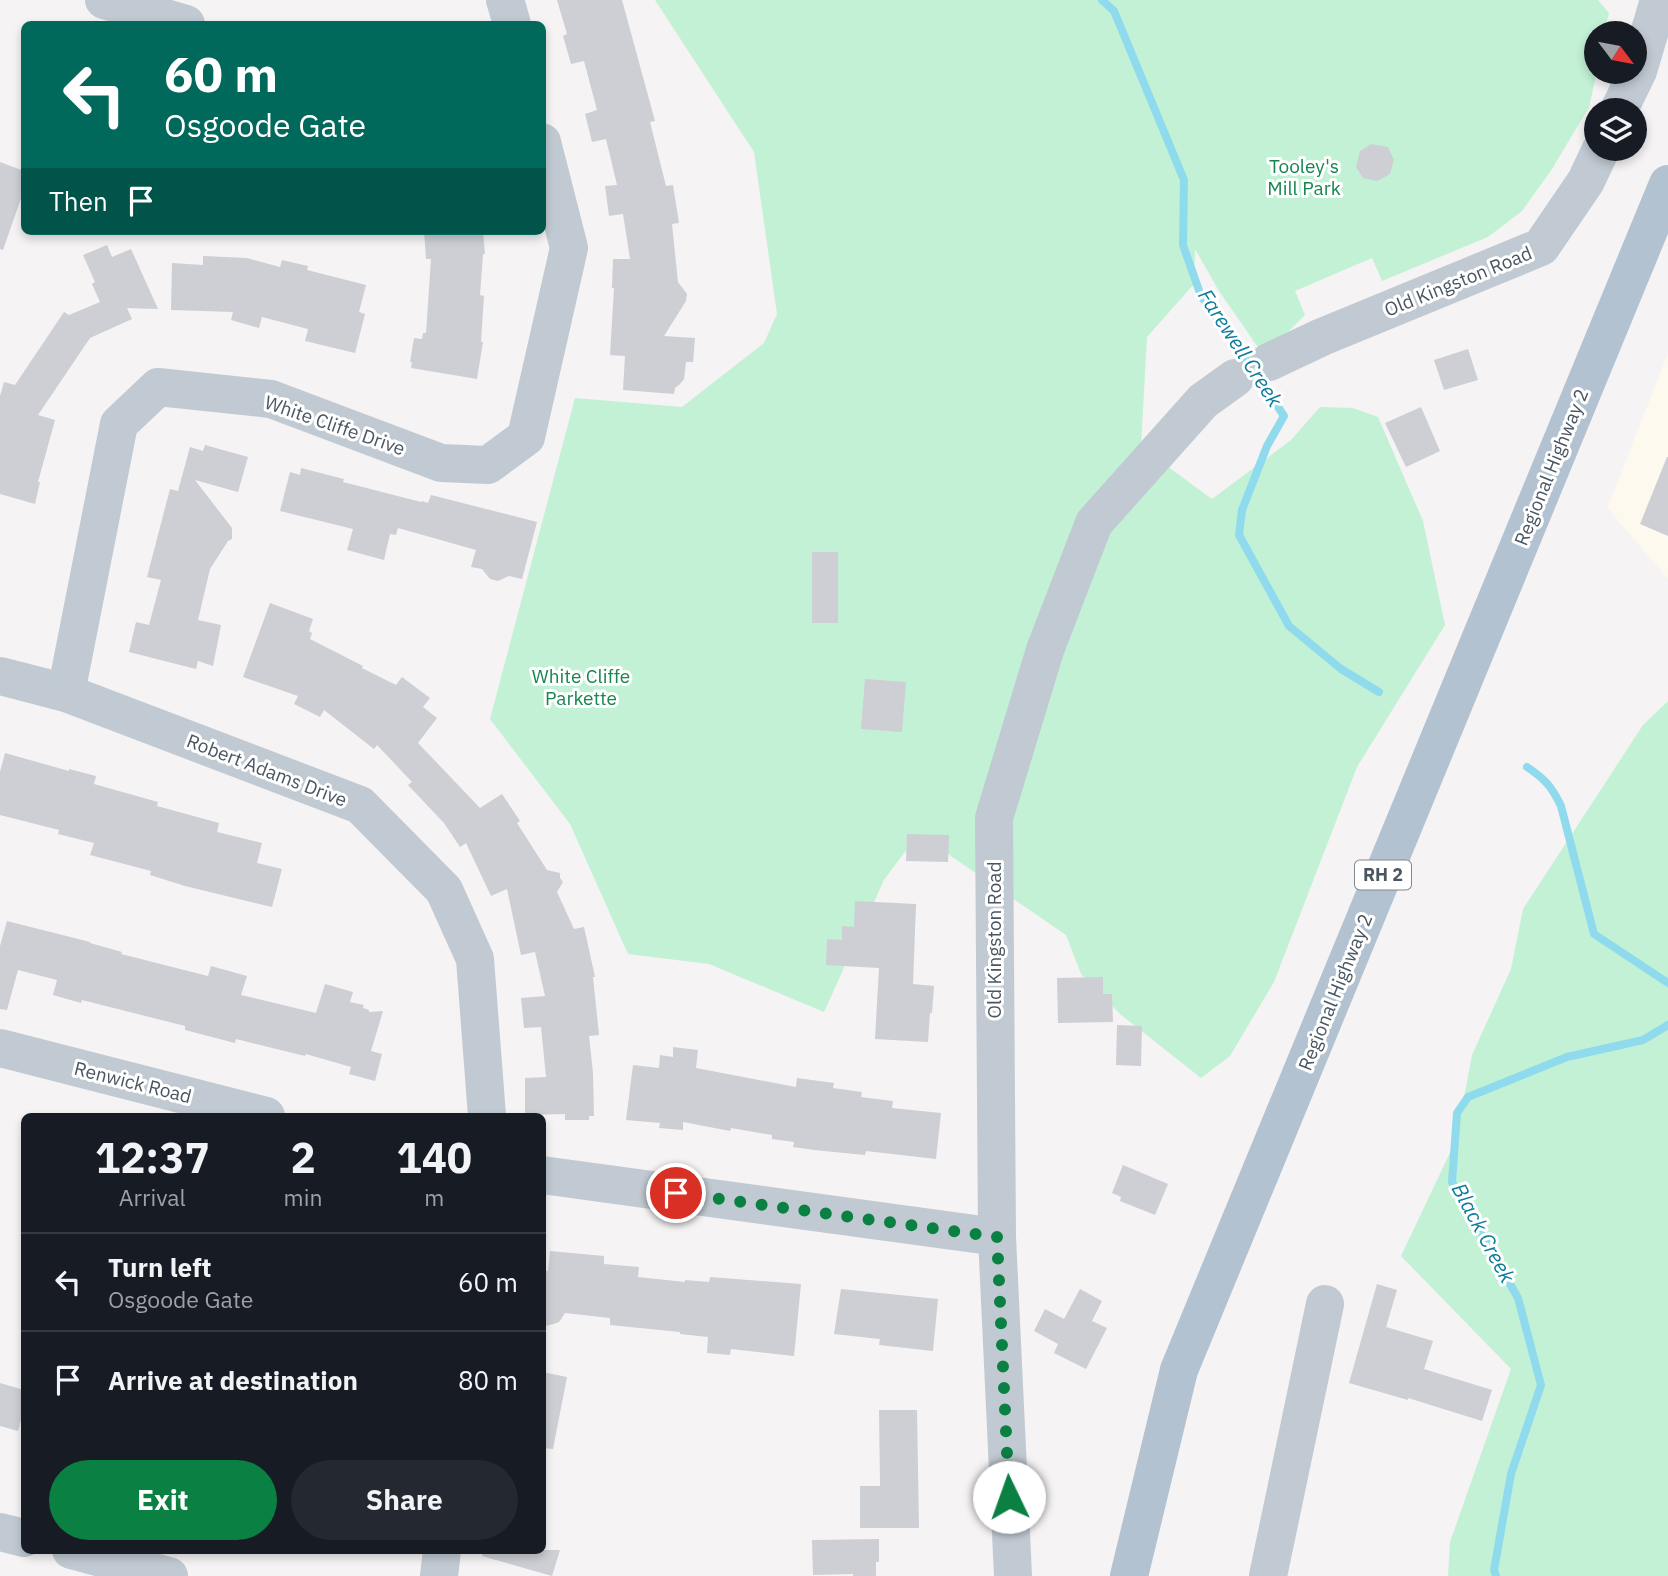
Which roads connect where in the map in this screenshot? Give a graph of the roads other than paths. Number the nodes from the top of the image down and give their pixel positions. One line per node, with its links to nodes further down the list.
1 (104, 0): 4 (street)
2 (505, 0): 5 (street)
3 (1659, 0): 6 (street)
4 (176, 21)
5 (511, 21)
6 (1625, 98)
7 (546, 158): 13 (street, White Cliffe Drive)
8 (1595, 161): 10 (street, Old Kingston Road)
9 (1668, 184): 27 (main road, Regional Highway 2 / RH 2)
10 (1269, 362)
11 (1235, 378): 18 (street, Old Kingston Road)
12 (0, 676): 13 (street, Robert Adams Drive)
13 (66, 693): 16 (street, Robert Adams Drive)
14 (0, 1048): 15 (street, Renwick Road)
15 (254, 1113)
16 (487, 1113)
17 (546, 1176): 18 (street)
18 (997, 1237): 26 (street, Old Kingston Road)
19 (1325, 1304): 28 (street)
20 (0, 1532): 21 (street)
21 (21, 1537)
22 (86, 1554): 24 (street)
23 (442, 1554): 25 (street)
24 (169, 1576)
25 (439, 1576)
26 (1013, 1576)
27 (1129, 1576)
28 (1268, 1576)

